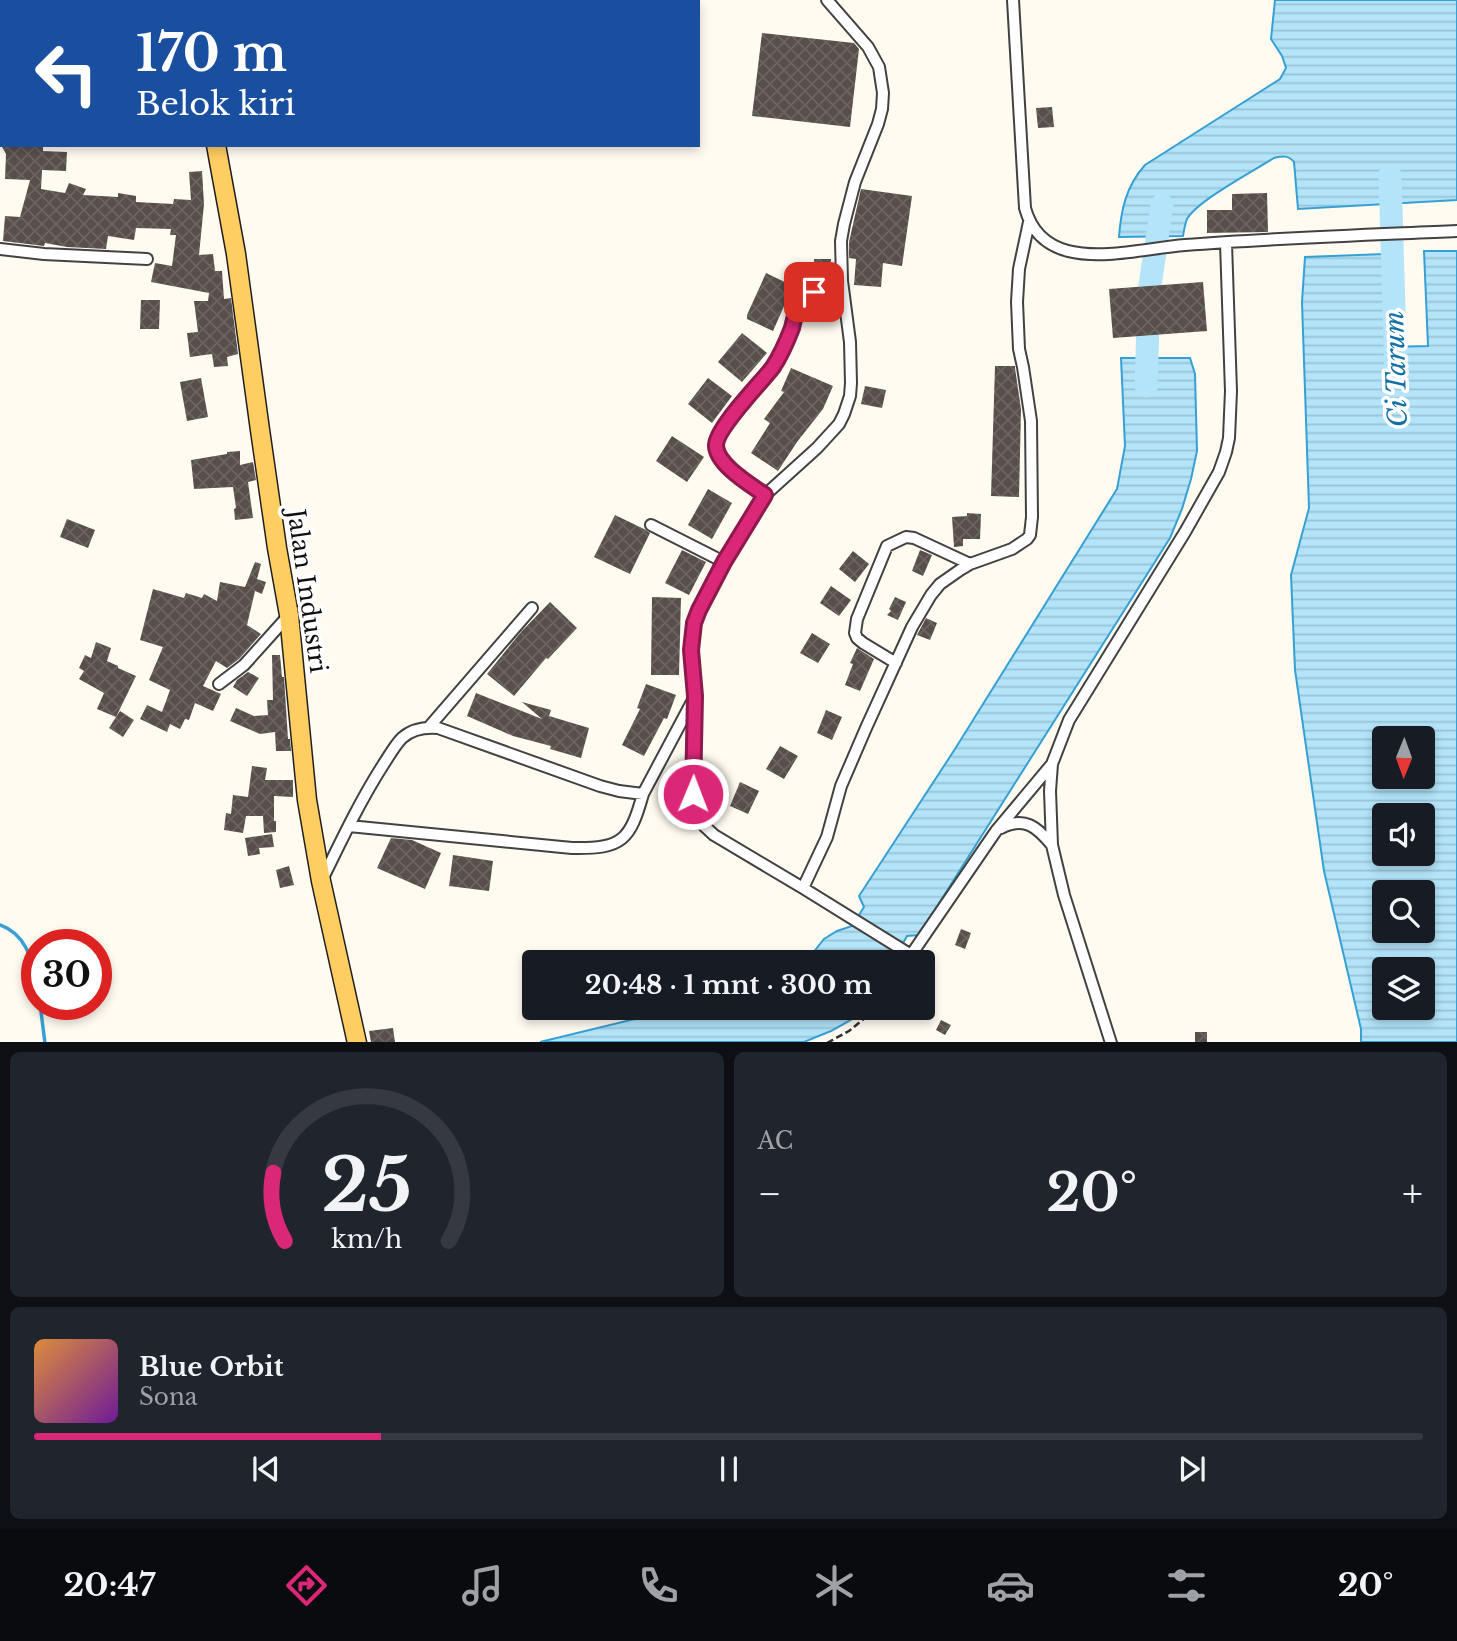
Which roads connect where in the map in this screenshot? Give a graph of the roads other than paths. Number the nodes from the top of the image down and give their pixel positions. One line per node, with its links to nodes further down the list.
1 (827, 0): 9 (street)
2 (1013, 0): 4 (street)
3 (216, 147): 15 (main road, Jalan Industri)
4 (1029, 222): 6 (street); 13 (street)
5 (1457, 230): 6 (street)
6 (1226, 243): 20 (street)
7 (0, 249): 8 (street)
8 (147, 259)
9 (842, 281): 10 (street); 10 (street)
10 (765, 495): 12 (street)
11 (651, 525): 12 (street)
12 (724, 562): 18 (street)
13 (970, 564): 16 (street); 16 (street)
14 (532, 608): 19 (street)
15 (289, 615): 17 (street); 25 (main road, Jalan Industri)
16 (896, 663): 26 (street)
17 (219, 684)
18 (695, 696): 21 (street); 26 (street)
19 (429, 727): 21 (street); 22 (street)
20 (1052, 764): 23 (street); 24 (street)
21 (643, 794): 22 (street)
22 (349, 827): 25 (street)
23 (996, 831): 24 (street); 26 (street)
24 (1052, 845): 28 (street)
25 (321, 881): 27 (main road, Jalan Industri)
26 (803, 888)
27 (357, 1042)
28 (1111, 1042)

